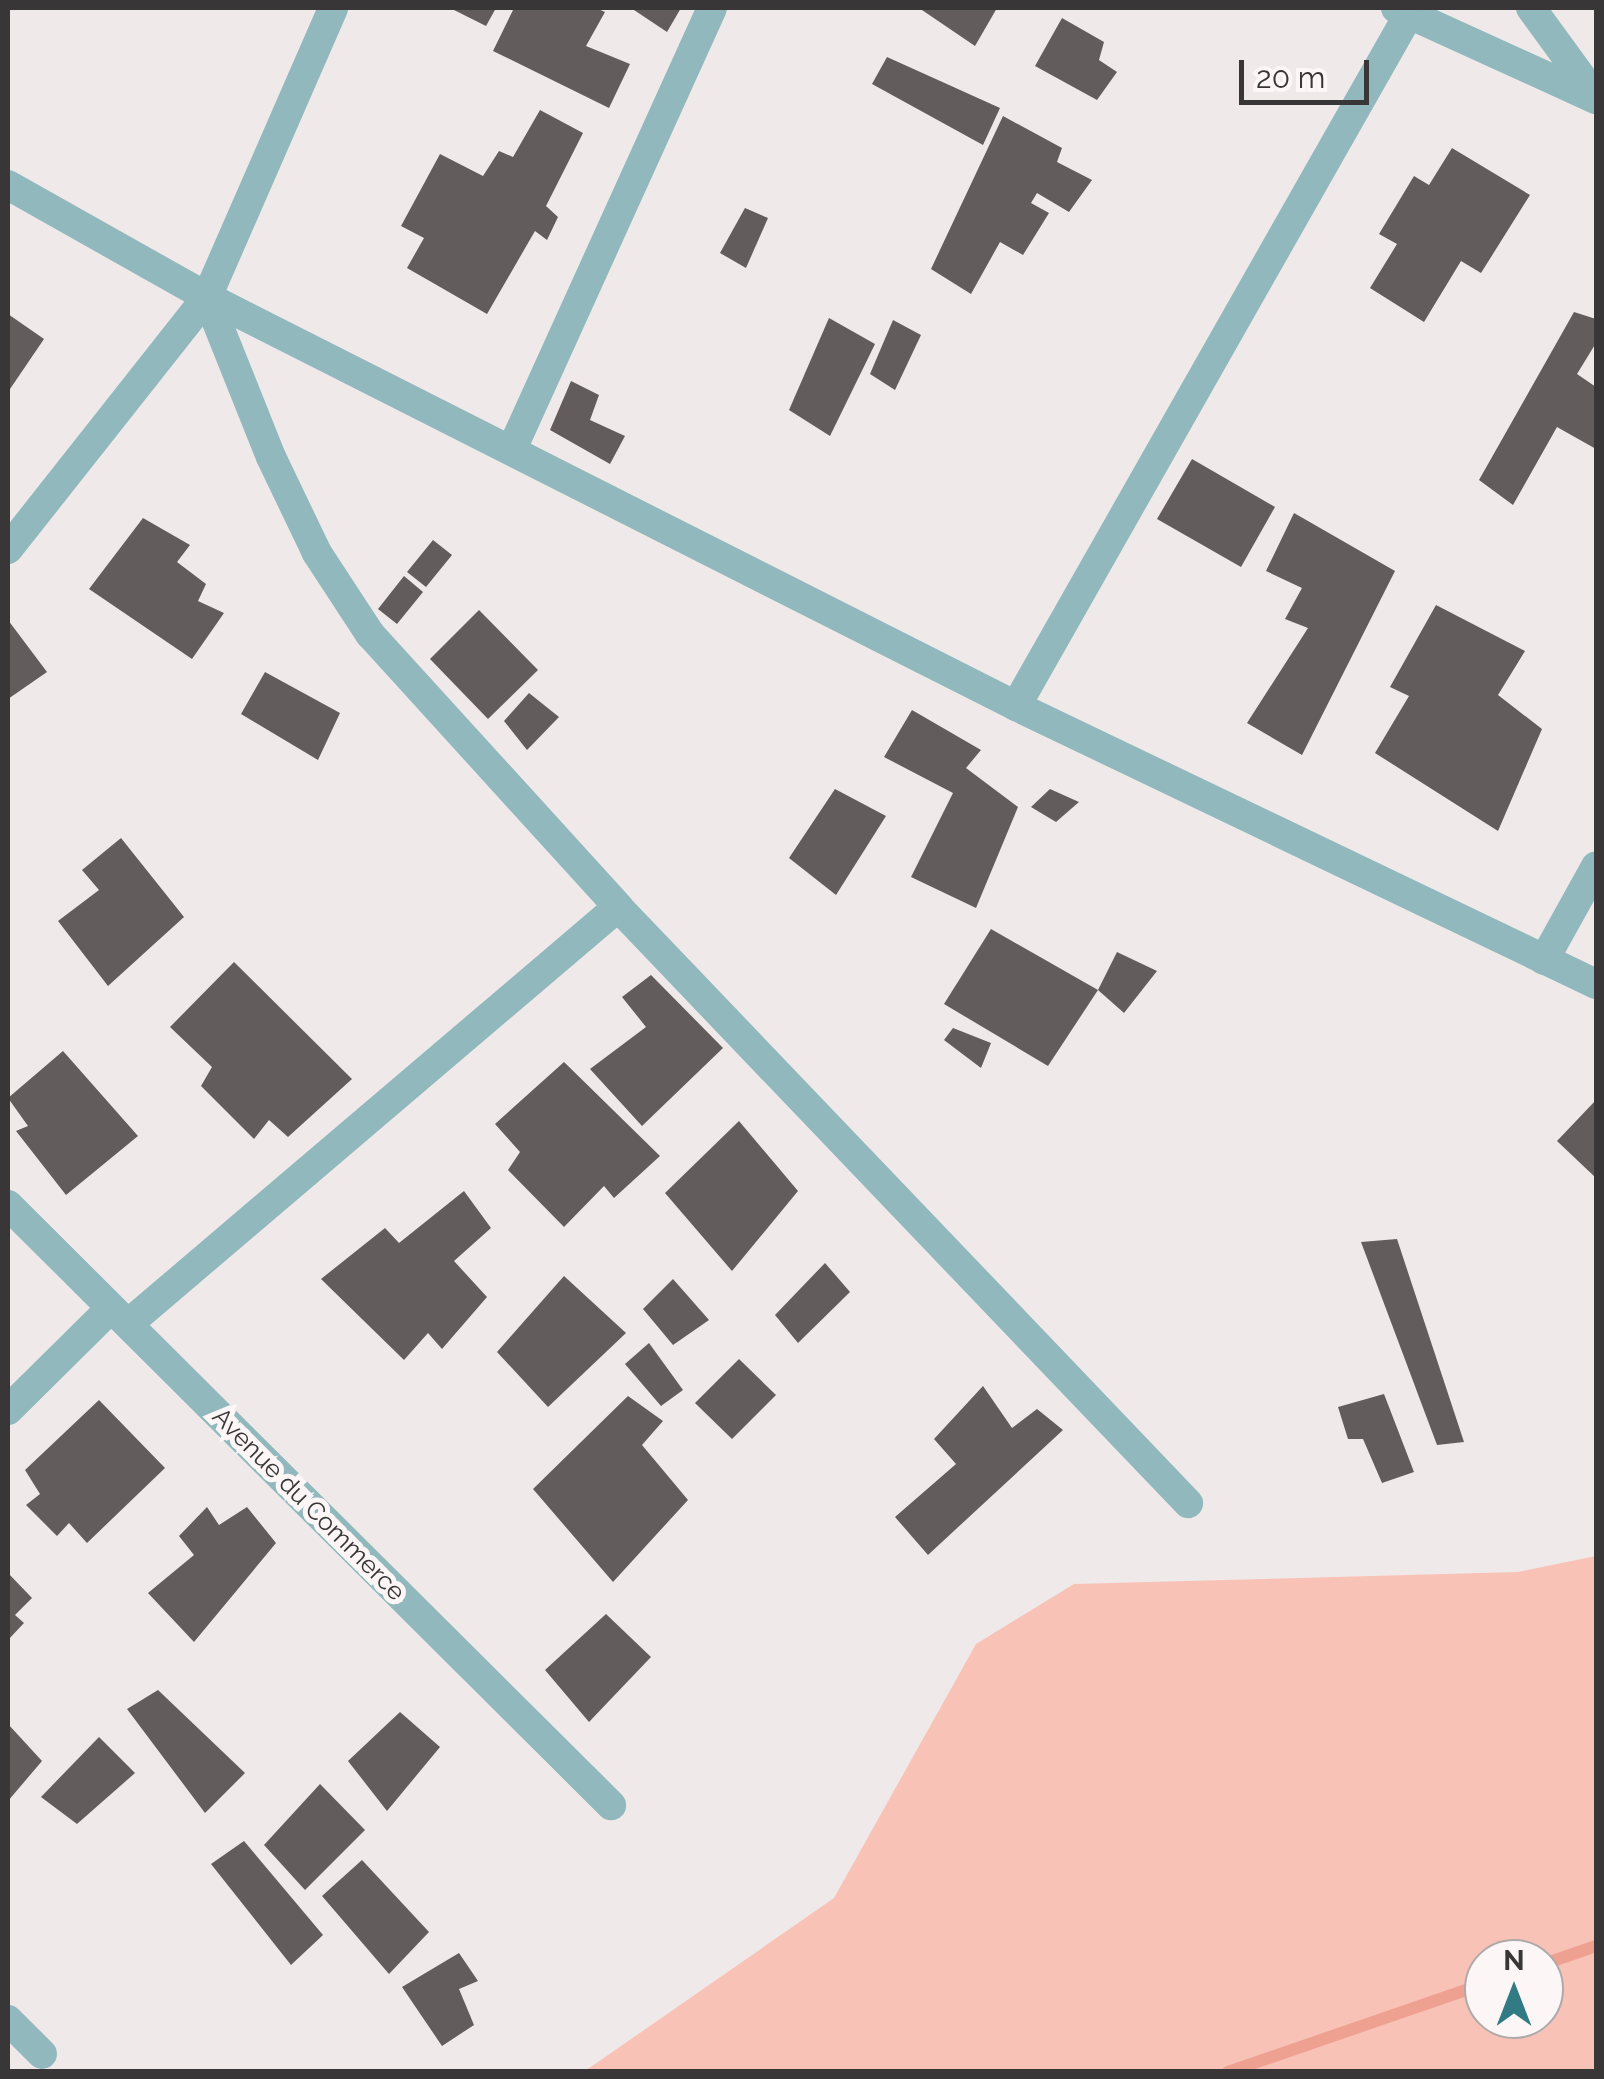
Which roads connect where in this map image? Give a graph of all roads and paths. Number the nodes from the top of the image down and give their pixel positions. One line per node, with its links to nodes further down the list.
1 (333, 8): 7 (street)
2 (712, 8): 8 (street)
3 (1531, 8): 5 (street)
4 (1412, 10): 5 (street); 10 (street)
5 (1596, 98)
6 (8, 186): 7 (street)
7 (208, 297): 8 (street); 9 (street); 12 (street)
8 (512, 449): 10 (street)
9 (8, 549)
10 (1016, 706): 13 (street)
11 (1596, 866): 13 (street)
12 (618, 907): 16 (street); 18 (street)
13 (1544, 960): 14 (street)
14 (1596, 984)
15 (8, 1205): 16 (street, Avenue du Commerce)
16 (119, 1317): 17 (street); 19 (street, Avenue du Commerce)
17 (8, 1410)
18 (1188, 1503)
19 (611, 1805)
20 (8, 2020): 21 (street)
21 (42, 2054)

